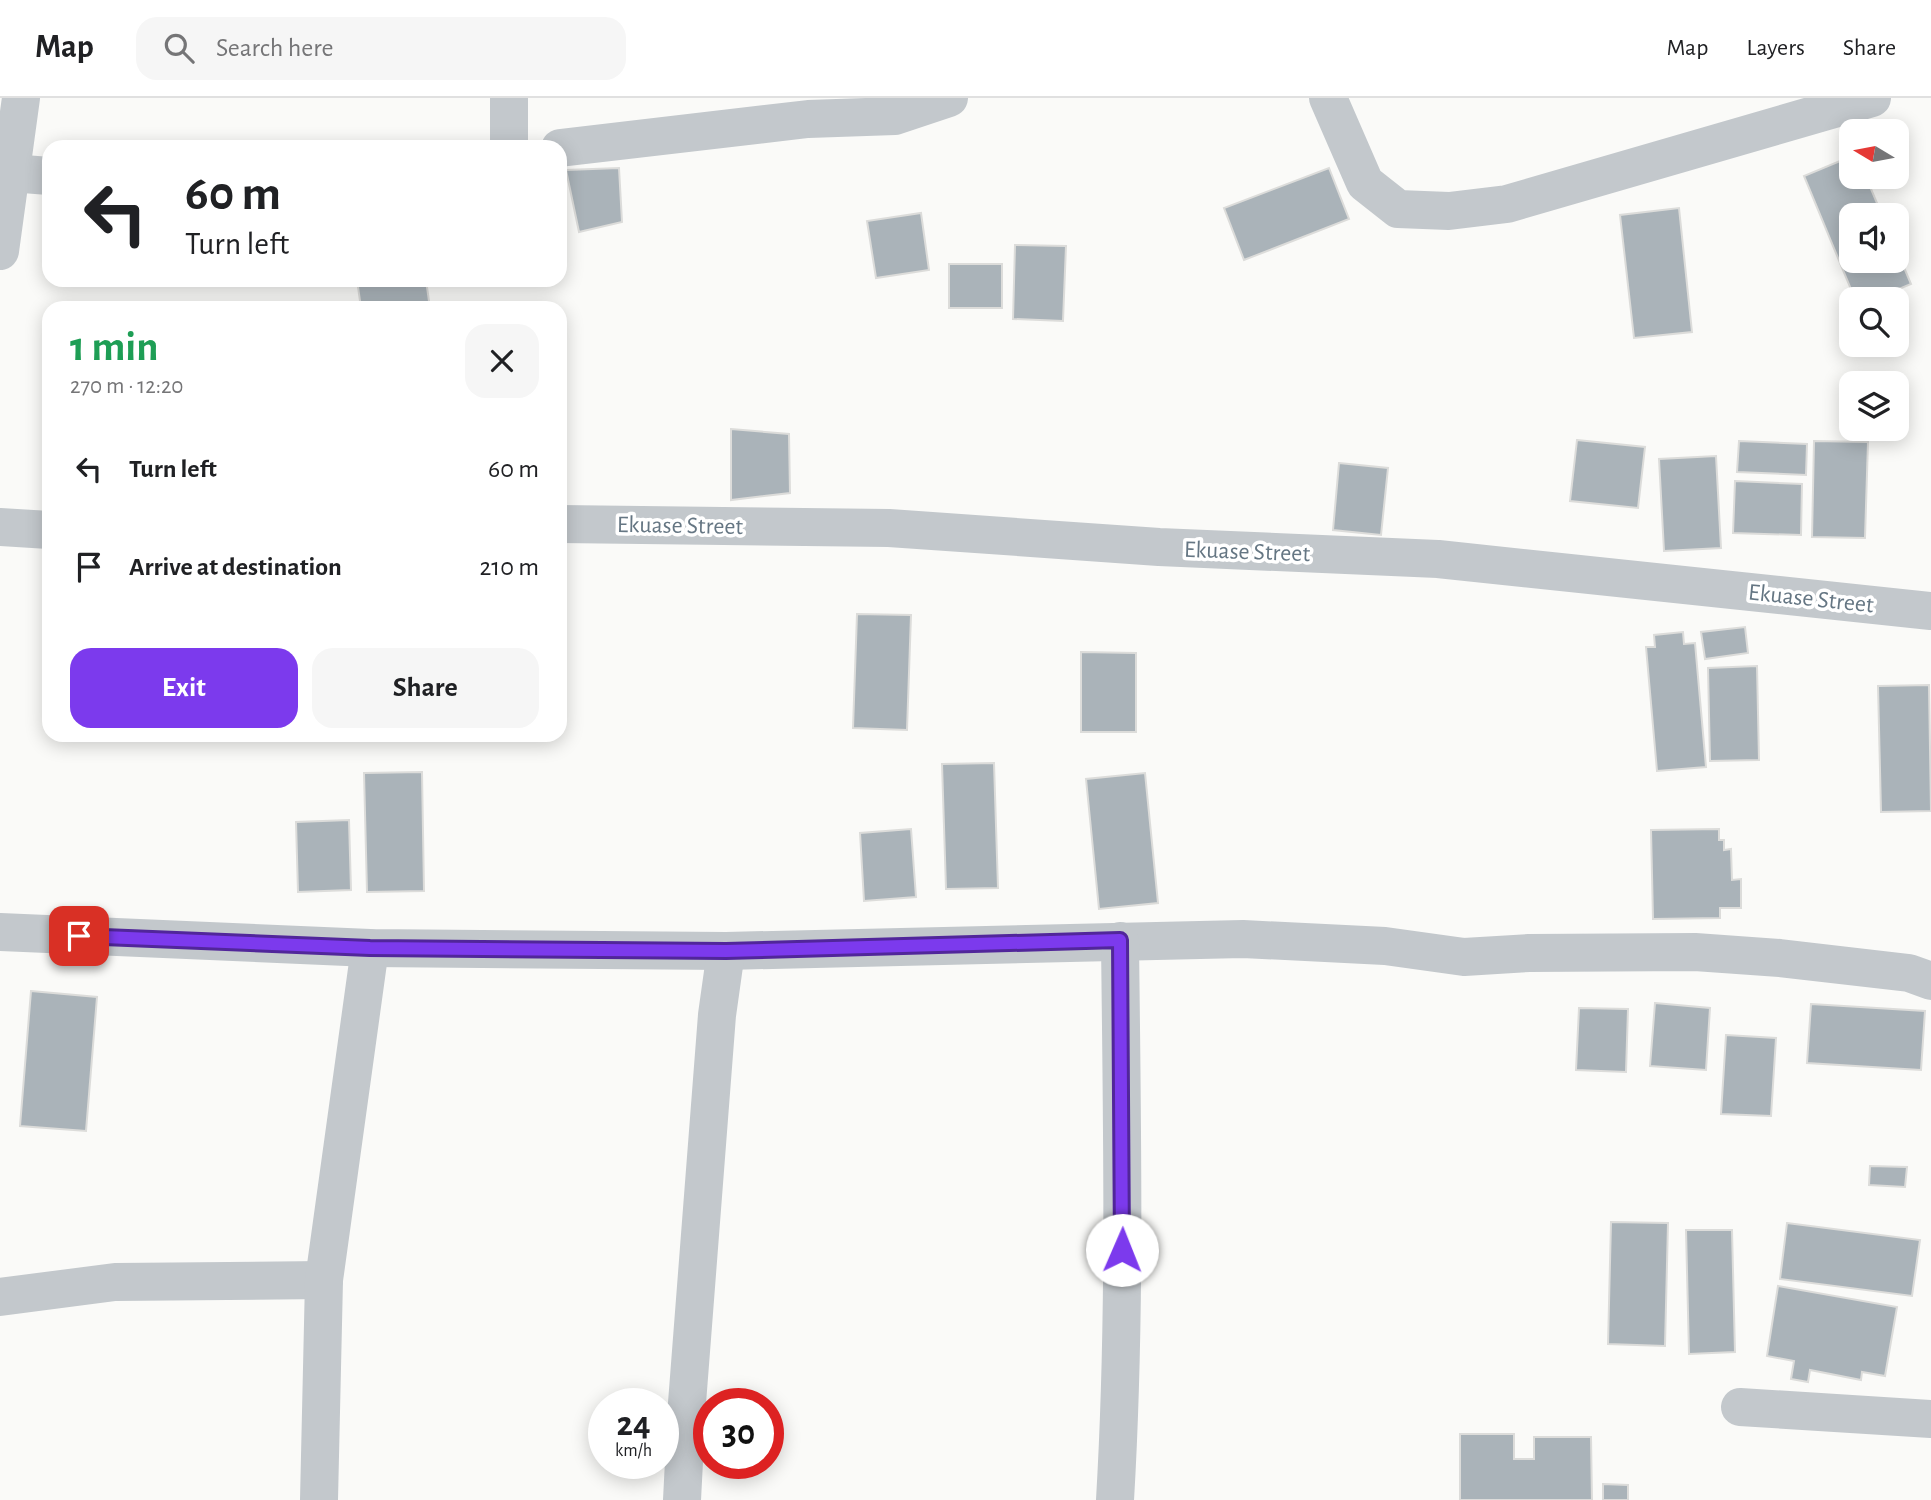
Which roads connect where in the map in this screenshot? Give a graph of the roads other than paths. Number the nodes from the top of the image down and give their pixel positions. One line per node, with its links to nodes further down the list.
1 (21, 98): 8 (street)
2 (509, 98): 6 (street)
3 (949, 98): 7 (street)
4 (1328, 98): 5 (street)
5 (1872, 98)
6 (509, 140)
7 (567, 147)
8 (11, 173): 9 (street); 10 (street)
9 (42, 175)
10 (0, 251)
11 (567, 524): 14 (street, Ekuase Street)
12 (0, 527): 13 (street)
13 (42, 530)
14 (1931, 611)
15 (0, 932): 17 (street)
16 (1120, 940): 18 (street); 19 (street); 26 (street)
17 (370, 948): 18 (street); 20 (street)
18 (726, 951): 25 (street)
19 (1931, 981)
20 (324, 1280): 21 (street); 24 (street)
21 (0, 1297)
22 (1740, 1406): 23 (street)
23 (1931, 1419)
24 (319, 1500)
25 (682, 1500)
26 (1115, 1500)

